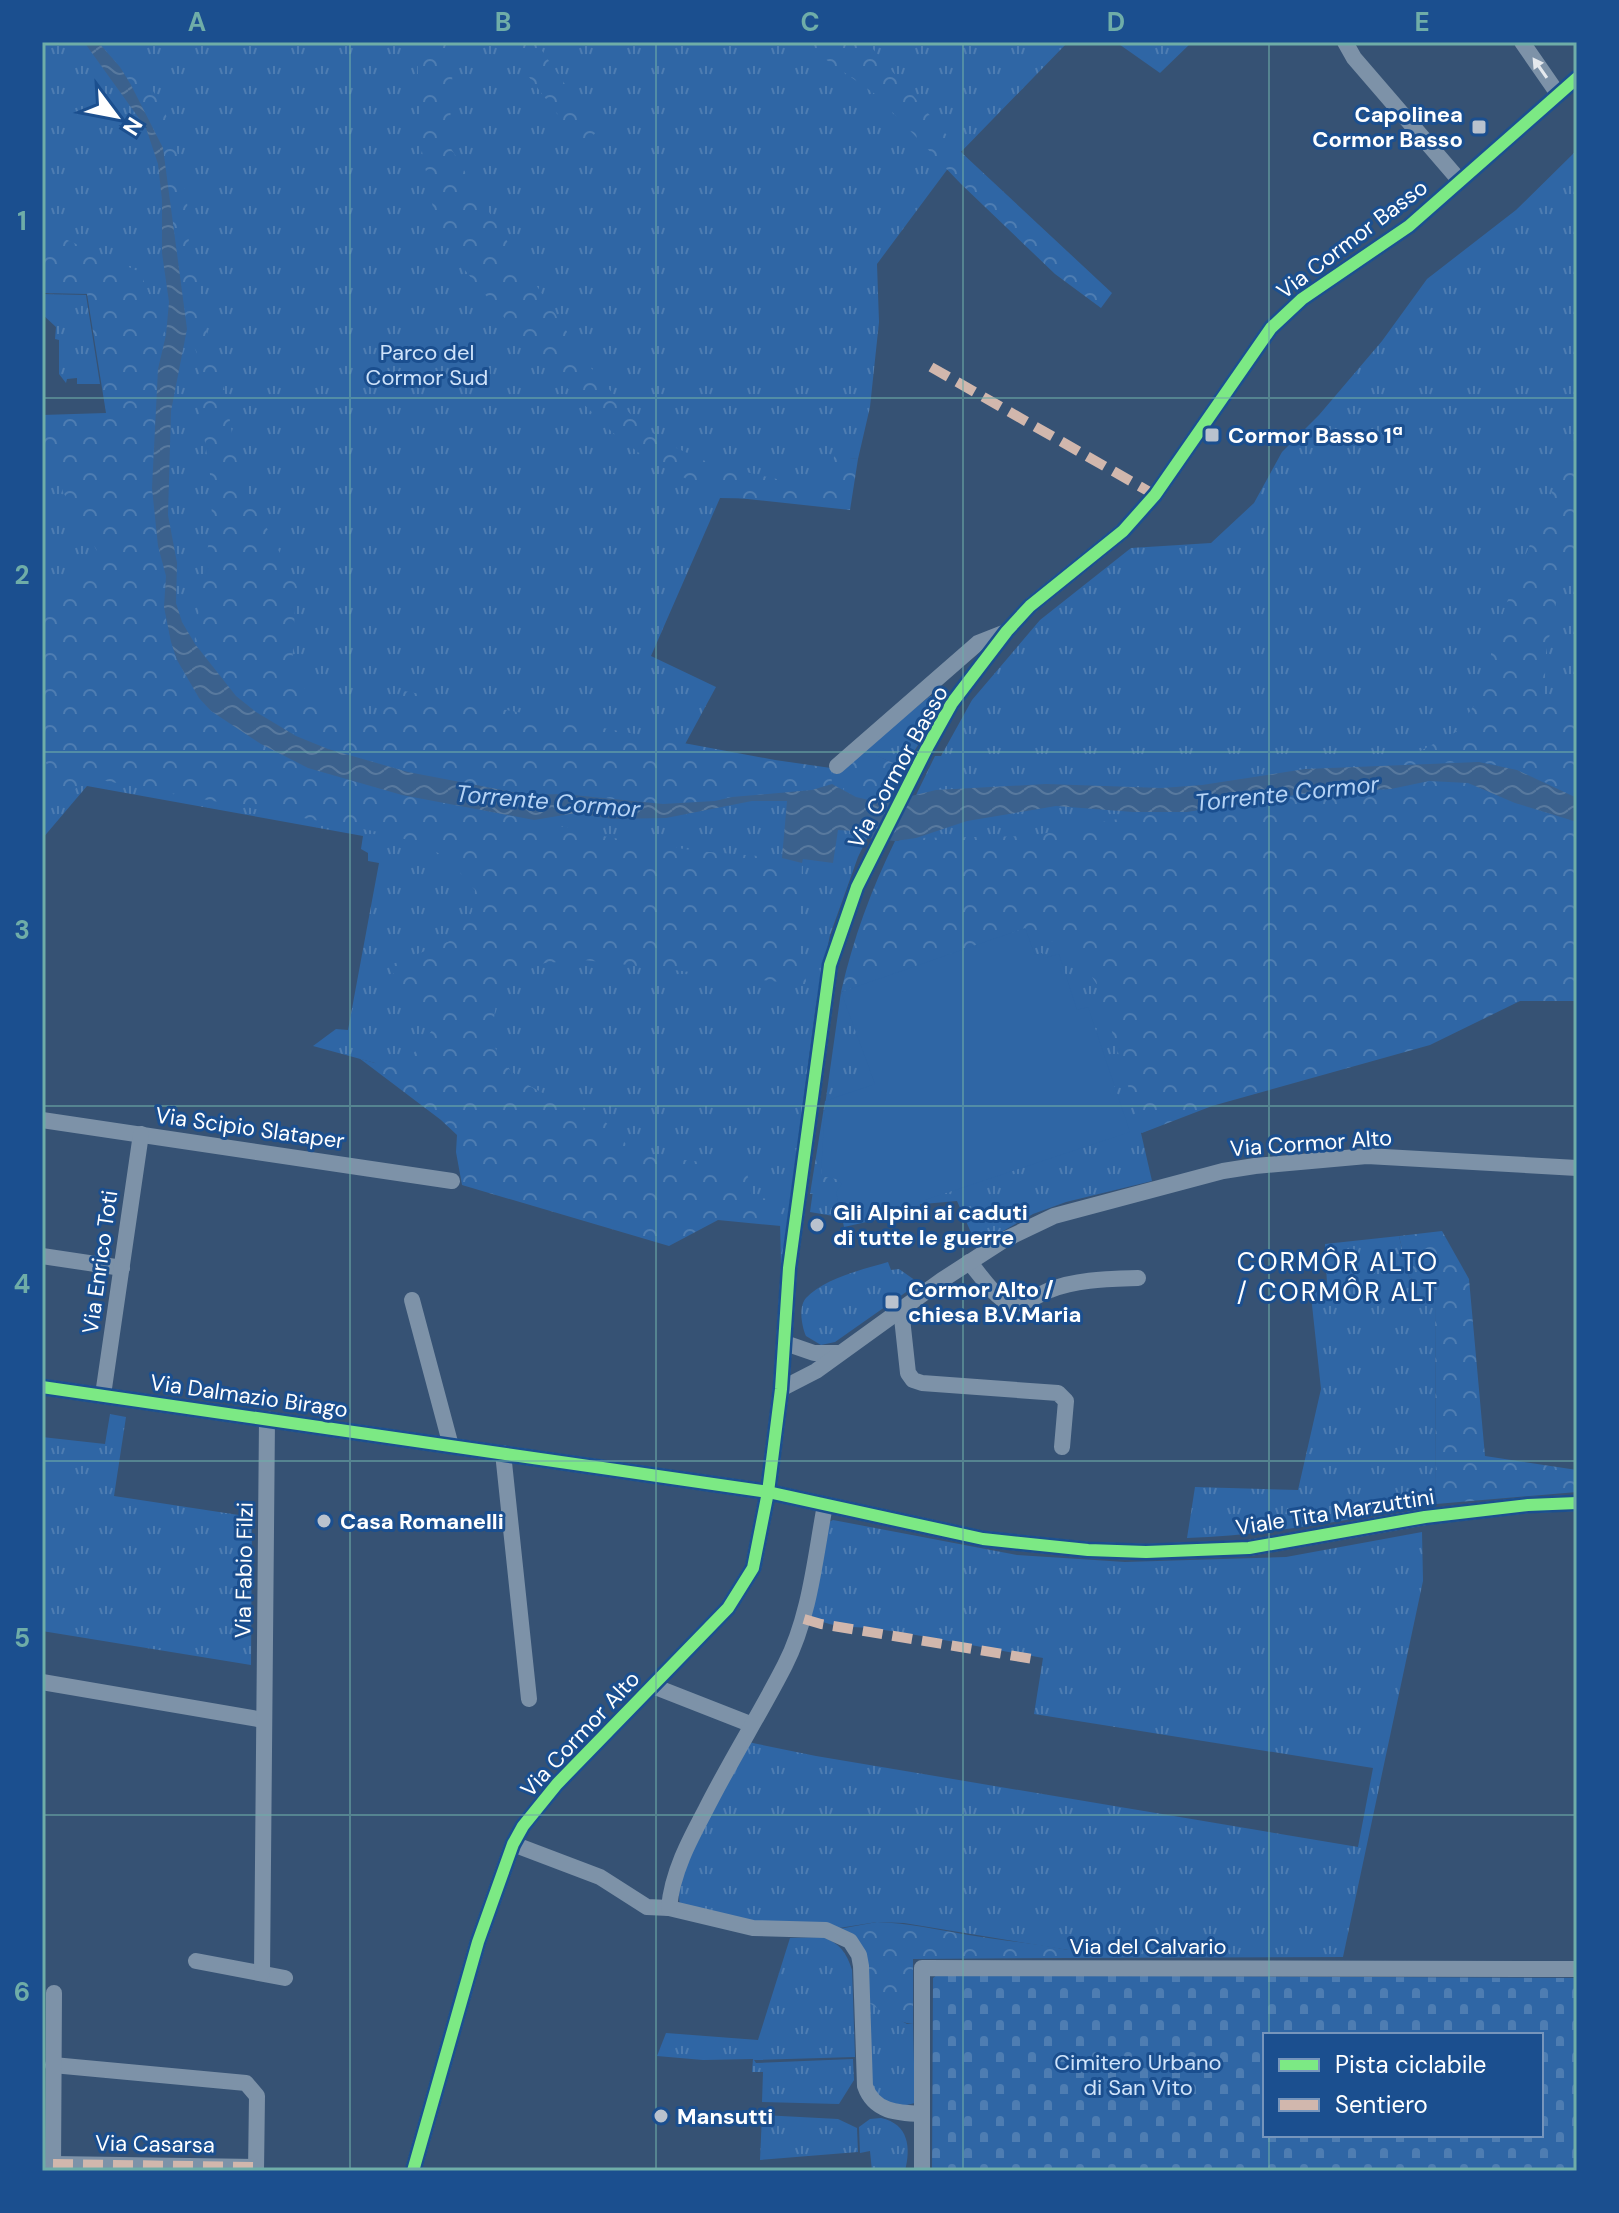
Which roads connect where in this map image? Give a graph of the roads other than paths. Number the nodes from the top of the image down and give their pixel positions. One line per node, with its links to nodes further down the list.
1 (1345, 42): 5 (street)
2 (1522, 42): 4 (street, one-way to 2)
3 (1577, 78): 4 (street, Via Cormor Basso)
4 (1558, 94): 5 (street, Via Cormor Basso)
5 (1460, 181): 6 (street, Via Cormor Basso)
6 (1007, 631): 7 (street, Via Cormor Basso); 18 (street, Via Cormor Basso)
7 (837, 766)
8 (42, 1120): 9 (street, Via Scipio Slataper)
9 (141, 1134): 11 (street, Via Scipio Slataper); 14 (street, Via Enrico Toti)
10 (1577, 1168): 13 (street, Via Cormor Alto)
11 (452, 1181)
12 (42, 1256): 14 (street)
13 (969, 1262): 15 (street); 17 (street, Via Cormor Alto)
14 (122, 1268): 22 (street, Via Enrico Toti)
15 (1138, 1278)
16 (412, 1300): 24 (street)
17 (901, 1309): 19 (street, Via Cormor Alto); 25 (street)
18 (785, 1343): 19 (street); 21 (street, Via Cormor Alto)
19 (839, 1353): 21 (street, Via Cormor Alto)
20 (42, 1387): 22 (street, Via Dalmazio Birago)
21 (781, 1389): 27 (street, Via Cormor Alto)
22 (103, 1395): 23 (street, Via Dalmazio Birago)
23 (267, 1419): 24 (street, Via Dalmazio Birago); 33 (street, Via Fabio Filzi)
24 (451, 1446): 26 (street, Via Dalmazio Birago)
25 (1062, 1447)
26 (503, 1453): 27 (street, Via Dalmazio Birago); 32 (street)
27 (768, 1492): 29 (street, Viale Tita Marzuttini); 31 (street, Via Cormor Alto)
28 (1577, 1503): 29 (street, Viale Tita Marzuttini)
29 (825, 1505): 34 (street)
30 (42, 1682): 33 (street)
31 (653, 1686): 34 (street); 35 (street, Via Cormor Alto)
32 (529, 1699)
33 (264, 1720): 39 (street, Via Fabio Filzi)
34 (750, 1724): 36 (street)
35 (513, 1844): 36 (street); 46 (street, Via Cormor Alto)
36 (669, 1908): 43 (street)
37 (196, 1961): 39 (street)
38 (1577, 1969): 43 (street, Via del Calvario)
39 (262, 1973): 40 (street)
40 (285, 1978)
41 (54, 1993): 42 (street, Via Casarsa)
42 (53, 2065): 44 (street, Via Casarsa); 45 (street)
43 (922, 2114): 47 (street, Via del Calvario)
44 (53, 2168): 45 (street, Via Casarsa)
45 (256, 2169)
46 (413, 2171)
47 (922, 2171)

